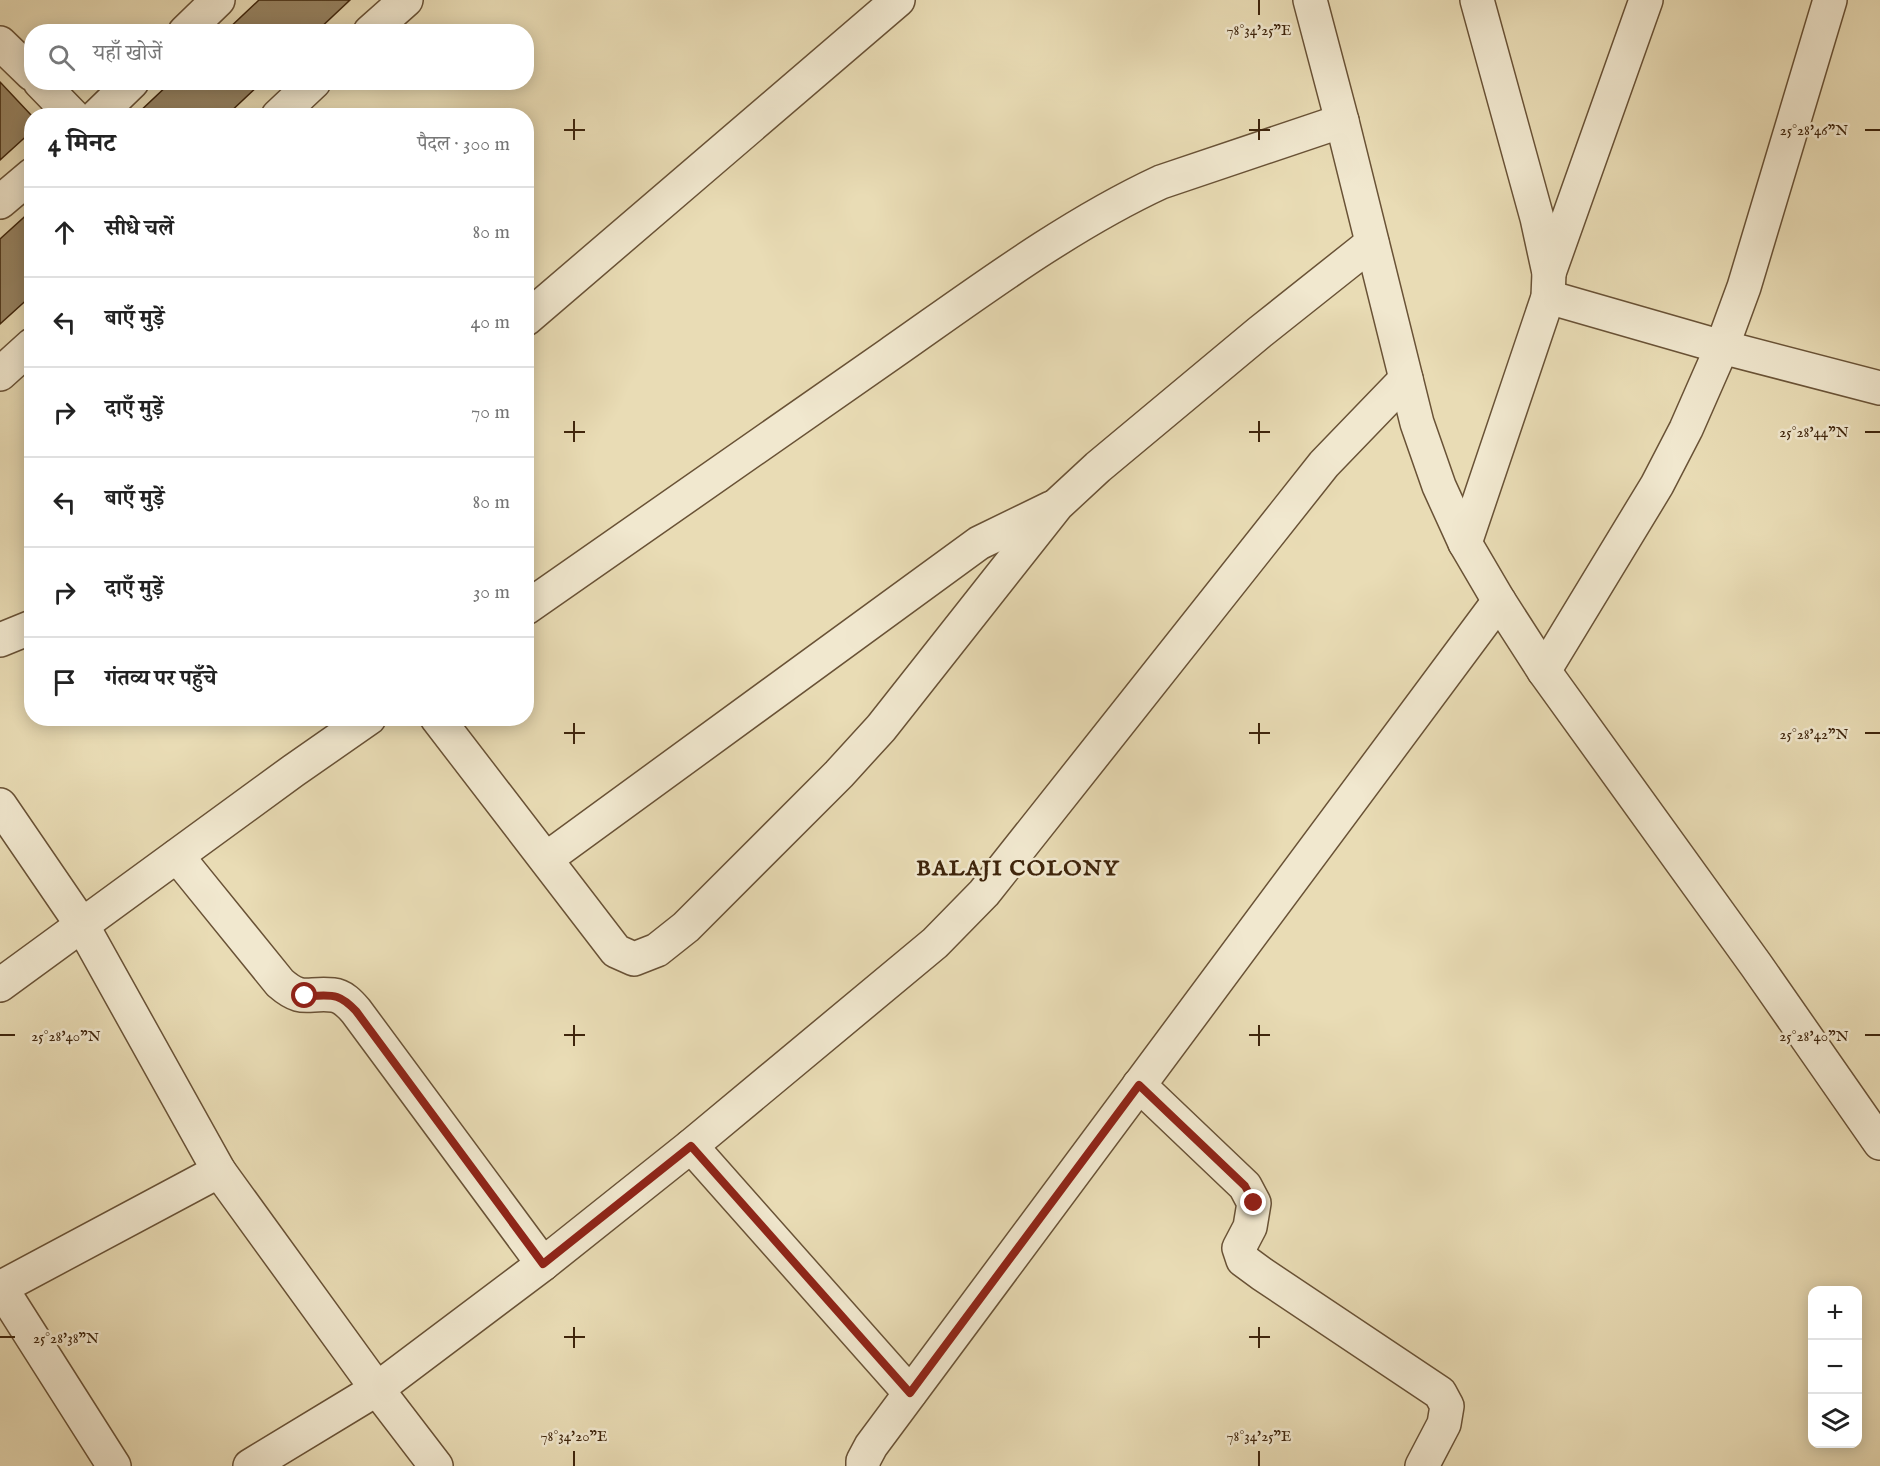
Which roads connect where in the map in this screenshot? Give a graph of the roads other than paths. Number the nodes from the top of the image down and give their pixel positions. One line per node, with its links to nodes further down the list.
1 (218, 0): 8 (street)
2 (406, 0): 9 (street)
3 (898, 0): 23 (street)
4 (1310, 0): 18 (street)
5 (1477, 0): 22 (street)
6 (1646, 0): 22 (street)
7 (1830, 0): 24 (street)
8 (193, 24)
9 (379, 24)
10 (0, 43): 11 (street)
11 (24, 66)
12 (48, 90): 15 (street)
13 (124, 90): 16 (street)
14 (306, 90): 17 (street)
15 (65, 108)
16 (106, 108)
17 (286, 108)
18 (1342, 121): 21 (street); 32 (street)
19 (24, 182): 20 (street)
20 (0, 202)
21 (1372, 243): 27 (street); 29 (street)
22 (1549, 285): 24 (street); 30 (street)
23 (534, 312)
24 (1722, 347): 28 (street); 35 (street)
25 (24, 352): 26 (street)
26 (0, 374)
27 (1406, 379): 30 (street); 45 (street)
28 (1880, 388)
29 (1057, 505): 40 (street); 40 (street)
30 (1465, 543): 31 (street)
31 (1499, 601): 35 (street); 43 (street)
32 (534, 602)
33 (24, 630): 34 (street)
34 (0, 640)
35 (1544, 671): 44 (street)
36 (344, 726): 39 (street)
37 (443, 726): 40 (street)
38 (0, 805): 41 (street)
39 (177, 856): 41 (street); 47 (street)
40 (546, 859)
41 (82, 925): 42 (street); 46 (street)
42 (0, 985)
43 (1139, 1085): 50 (street); 55 (street)
44 (1880, 1143)
45 (691, 1146): 47 (street); 50 (street)
46 (219, 1171): 48 (street); 49 (street)
47 (543, 1264): 49 (street)
48 (0, 1288): 51 (street)
49 (377, 1389): 52 (street); 53 (street)
50 (910, 1393): 54 (street)
51 (114, 1466)
52 (250, 1466)
53 (436, 1466)
54 (863, 1466)
55 (1422, 1466)

